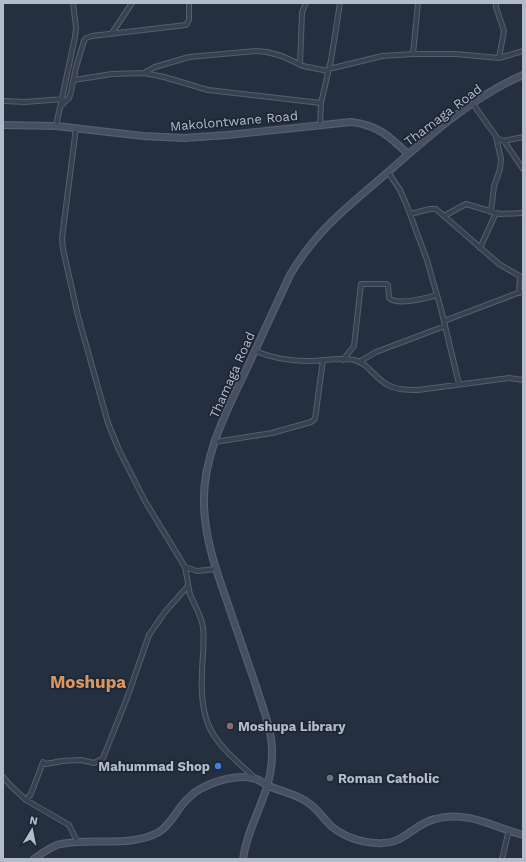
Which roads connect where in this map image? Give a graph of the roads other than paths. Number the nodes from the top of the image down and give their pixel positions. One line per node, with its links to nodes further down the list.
1 (73, 3): 18 (street)
2 (132, 3): 9 (street)
3 (189, 3): 9 (street)
4 (306, 3): 13 (street)
5 (340, 3): 14 (street)
6 (418, 3): 11 (street)
7 (492, 3): 8 (street)
8 (496, 5): 12 (street)
9 (112, 33): 17 (street)
10 (523, 51): 12 (street)
11 (413, 54): 12 (street); 14 (street)
12 (499, 58)
13 (300, 65): 14 (street); 15 (street)
14 (328, 70): 20 (street)
15 (144, 73): 17 (street); 20 (street)
16 (523, 75): 21 (main road, Thamaga Road)
17 (74, 80): 22 (street)
18 (63, 99): 19 (street); 22 (street)
19 (3, 101)
20 (320, 103): 24 (street)
21 (473, 104): 27 (street); 30 (main road, Thamaga Road)
22 (61, 106): 25 (street)
23 (3, 125): 25 (main road, Makolontwane Road)
24 (320, 125): 26 (main road, Makolontwane Road); 30 (main road, Makolontwane Road)
25 (56, 126): 26 (main road, Makolontwane Road)
26 (76, 128): 51 (street)
27 (496, 137): 29 (street); 33 (street)
28 (523, 137): 29 (street)
29 (504, 141): 31 (street)
30 (408, 154): 32 (main road, Thamaga Road)
31 (523, 169)
32 (388, 172): 36 (street); 44 (main road, Thamaga Road)
33 (491, 212): 35 (street); 37 (street)
34 (523, 212): 35 (street)
35 (496, 213): 38 (street)
36 (410, 214): 37 (street); 41 (street)
37 (444, 216): 38 (street)
38 (480, 248): 39 (street)
39 (521, 277): 40 (street)
40 (521, 292): 42 (street)
41 (437, 295): 42 (street); 46 (street)
42 (444, 321): 43 (street)
43 (446, 326): 47 (street); 49 (street)
44 (255, 351): 45 (street); 50 (main road, Thamaga Road)
45 (323, 360): 46 (street); 50 (street)
46 (343, 360): 47 (street)
47 (359, 362): 49 (street)
48 (523, 380): 49 (street)
49 (459, 384)
50 (214, 442): 52 (main road, Thamaga Road)
51 (185, 567): 52 (street); 53 (street)
52 (216, 569): 56 (main road, Thamaga Road)
53 (188, 586): 55 (street); 57 (street)
54 (3, 777): 57 (street)
55 (256, 779): 56 (main road); 60 (main road)
56 (269, 786): 58 (main road); 62 (main road, Thamaga Road)
57 (26, 800): 60 (street)
58 (509, 830): 59 (main road); 63 (street)
59 (523, 835)
60 (78, 843): 61 (main road)
61 (37, 858)
62 (243, 859)
63 (502, 859)

